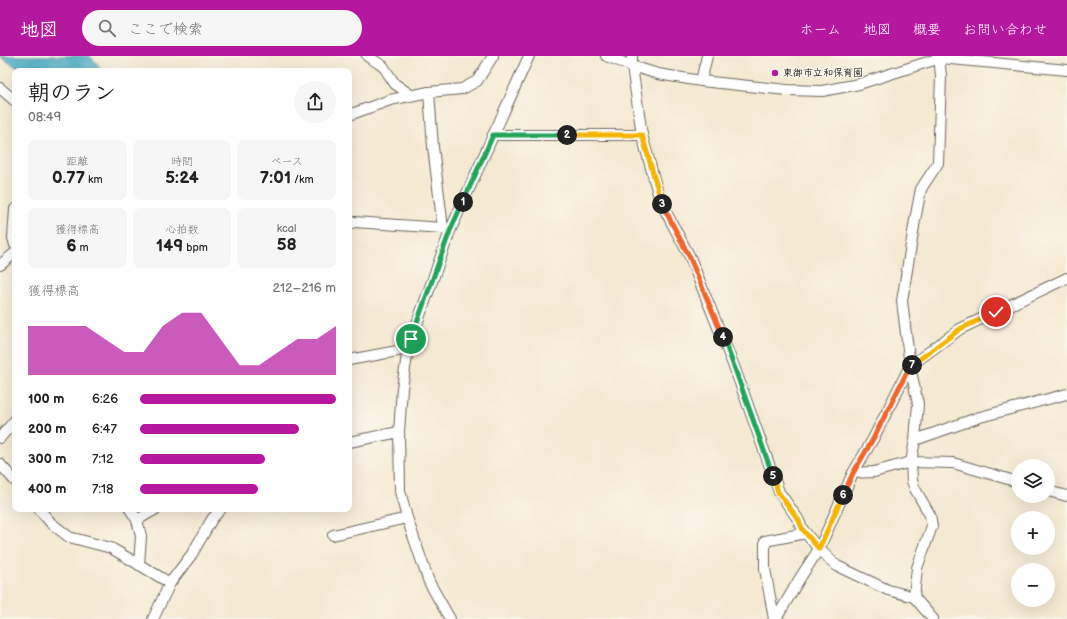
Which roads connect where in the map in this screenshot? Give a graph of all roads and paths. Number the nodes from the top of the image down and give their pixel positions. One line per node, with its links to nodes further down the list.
1 (367, 56): 12 (street)
2 (493, 56): 11 (street)
3 (529, 56): 15 (street)
4 (606, 56): 7 (street)
5 (707, 56): 9 (street)
6 (940, 57): 8 (street); 9 (street); 24 (street)
7 (632, 61): 9 (street); 16 (street)
8 (1067, 70)
9 (701, 81)
10 (0, 88): 13 (street)
11 (429, 92): 12 (street); 18 (street)
12 (411, 95): 14 (street)
13 (12, 98)
14 (352, 114)
15 (493, 135): 16 (street); 18 (street)
16 (642, 135): 44 (street)
17 (352, 223): 18 (street)
18 (447, 230): 22 (street)
19 (12, 255): 20 (street)
20 (0, 265)
21 (1067, 278): 24 (street)
22 (408, 349): 23 (street); 27 (street)
23 (352, 359)
24 (910, 366): 29 (street); 33 (street)
25 (1067, 394): 29 (street)
26 (12, 424): 28 (street)
27 (399, 432): 30 (street); 42 (street)
28 (0, 438)
29 (915, 440): 31 (street)
30 (352, 441)
31 (911, 462): 33 (street); 35 (street); 49 (street)
32 (0, 464): 34 (street)
33 (853, 473): 46 (street)
34 (12, 478)
35 (1011, 480)
36 (1055, 493): 37 (street)
37 (1067, 496)
38 (42, 512): 47 (street)
39 (132, 512): 43 (street)
40 (151, 512): 43 (street)
41 (218, 512): 48 (street)
42 (407, 518): 45 (street); 51 (street)
43 (137, 520): 47 (street)
44 (806, 533): 46 (street); 52 (street)
45 (333, 535)
46 (819, 549): 49 (street); 52 (street)
47 (139, 565): 48 (street)
48 (170, 583): 50 (street)
49 (914, 597): 53 (street)
50 (153, 619)
51 (450, 619)
52 (775, 619)
53 (933, 619)

